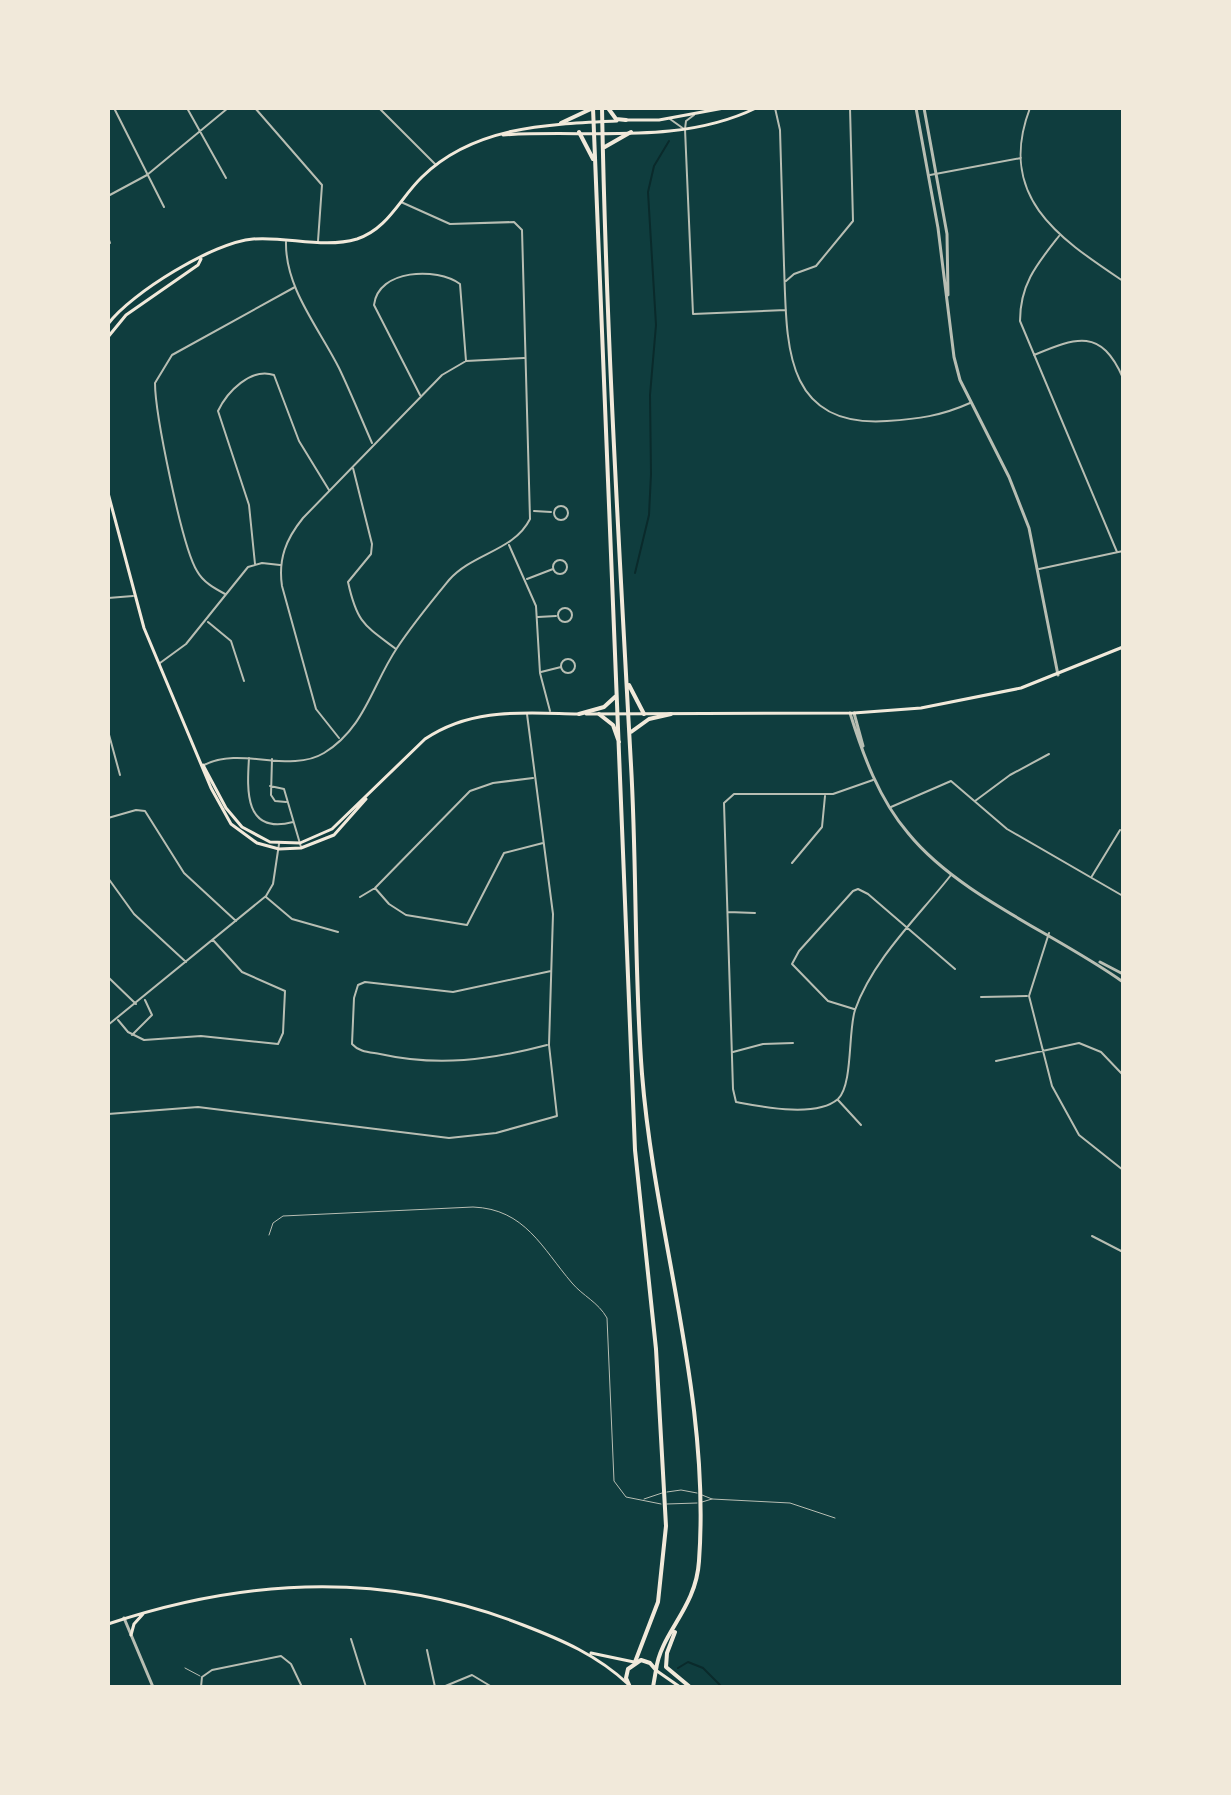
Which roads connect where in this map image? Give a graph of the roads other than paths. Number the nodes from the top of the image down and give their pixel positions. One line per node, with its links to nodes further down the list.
1 (114, 108): 34 (street)
2 (187, 108): 23 (street)
3 (228, 108): 23 (street)
4 (255, 108): 43 (street)
5 (379, 108): 32 (street)
6 (593, 108): 20 (main road); 21 (main road)
7 (602, 108): 19 (main road)
8 (608, 108): 18 (main road)
9 (724, 108): 16 (main road)
10 (756, 108): 22 (main road)
11 (773, 108): 46 (street)
12 (850, 108): 47 (street)
13 (916, 108): 35 (street)
14 (924, 108): 33 (street)
15 (1030, 108): 30 (street)
16 (695, 114): 17 (main road); 22 (street)
17 (669, 118): 18 (main road); 22 (street)
18 (626, 120): 19 (main road)
19 (602, 121): 20 (main road); 26 (main road)
20 (593, 122): 21 (main road); 25 (main road)
21 (561, 123): 28 (main road)
22 (685, 129): 27 (main road); 52 (street)
23 (199, 132): 34 (street); 36 (street)
24 (579, 132): 25 (main road); 28 (main road); 31 (main road)
25 (593, 132): 26 (main road); 31 (main road)
26 (602, 132): 27 (main road); 29 (main road)
27 (631, 132): 29 (main road)
28 (499, 135): 32 (main road)
29 (603, 148): 86 (main road)
30 (1021, 158): 33 (street); 40 (street)
31 (594, 161): 89 (main road)
32 (436, 165): 38 (main road)
33 (936, 174): 35 (street); 51 (street)
34 (147, 175): 37 (street); 39 (street)
35 (929, 175): 51 (street)
36 (226, 178)
37 (108, 196)
38 (400, 201): 43 (main road); 56 (street)
39 (164, 207)
40 (1059, 236): 48 (street); 55 (street)
41 (108, 237): 44 (street)
42 (286, 240): 43 (main road); 45 (main road); 50 (street)
43 (318, 242)
44 (110, 243)
45 (201, 259): 53 (main road); 54 (main road)
46 (785, 266): 47 (street); 49 (street)
47 (794, 274): 49 (street)
48 (1123, 281)
49 (785, 282): 52 (street)
50 (295, 287): 61 (street); 75 (street)
51 (948, 295): 60 (street)
52 (786, 310): 60 (street)
53 (108, 324)
54 (108, 337)
55 (1033, 355): 58 (street); 69 (street)
56 (527, 358): 57 (street); 65 (street)
57 (466, 361): 59 (street); 59 (street)
58 (1123, 378)
59 (420, 396): 61 (street)
60 (971, 402): 73 (street)
61 (373, 444): 62 (street)
62 (353, 467): 63 (street); 82 (street)
63 (329, 490): 70 (street); 71 (street)
64 (108, 493): 76 (main road)
65 (533, 510): 66 (street); 67 (street)
66 (554, 512)
67 (509, 543): 74 (street); 82 (street)
68 (1123, 551): 69 (street)
69 (1117, 552): 73 (street)
70 (255, 564): 71 (street); 75 (street)
71 (280, 565): 101 (street)
72 (553, 569): 74 (street)
73 (1038, 570): 87 (street)
74 (526, 580): 79 (street)
75 (225, 594): 80 (street)
76 (133, 596): 77 (street); 83 (main road)
77 (108, 598)
78 (557, 616): 79 (street)
79 (537, 617): 85 (street)
80 (207, 621): 83 (street); 88 (street)
81 (1123, 647): 87 (main road)
82 (396, 649): 101 (street)
83 (159, 664): 106 (main road)
84 (561, 667): 85 (street)
85 (540, 673): 91 (street)
86 (626, 675): 96 (main road); 97 (main road)
87 (1058, 675): 92 (main road)
88 (244, 681)
89 (617, 692): 93 (main road); 95 (main road)
90 (527, 713): 91 (main road); 108 (street); 119 (main road)
91 (551, 713): 93 (main road)
92 (852, 713): 98 (main road); 109 (street)
93 (579, 714): 94 (main road)
94 (599, 714): 95 (main road); 102 (main road)
95 (619, 714): 96 (main road); 102 (main road)
96 (628, 714): 97 (main road); 100 (main road)
97 (644, 714): 98 (main road)
98 (671, 714): 100 (main road)
99 (108, 731): 107 (street)
100 (629, 737): 165 (main road)
101 (340, 739): 105 (street)
102 (621, 748): 164 (main road)
103 (1049, 754): 113 (street)
104 (249, 757): 105 (street); 106 (street); 116 (street)
105 (272, 758): 110 (street)
106 (203, 765): 120 (main road)
107 (120, 775)
108 (534, 778): 118 (street); 125 (street)
109 (874, 779): 111 (street); 114 (street)
110 (270, 786): 112 (street); 112 (street)
111 (824, 795): 121 (street); 129 (street)
112 (288, 802): 116 (street)
113 (974, 802): 114 (street); 123 (street)
114 (890, 807): 122 (street)
115 (108, 818): 131 (street)
116 (293, 822): 119 (street)
117 (1120, 830): 123 (street)
118 (543, 843): 125 (street); 139 (street)
119 (300, 846): 120 (main road)
120 (279, 847): 126 (street)
121 (792, 863)
122 (951, 875): 132 (street); 134 (street)
123 (1091, 877): 127 (street)
124 (108, 878): 137 (street)
125 (375, 888): 128 (street)
126 (266, 896): 131 (street); 133 (street)
127 (1123, 896)
128 (360, 897)
129 (727, 912): 130 (street); 154 (street)
130 (755, 913)
131 (236, 921): 135 (street)
132 (909, 928): 138 (street); 147 (street); 147 (street)
133 (338, 932)
134 (1049, 933): 136 (street); 143 (street)
135 (213, 940): 137 (street); 150 (street)
136 (1096, 961): 140 (street); 142 (street)
137 (187, 962): 145 (street)
138 (955, 969)
139 (552, 971): 152 (street); 152 (street)
140 (1123, 974)
141 (108, 977): 146 (street)
142 (1123, 982)
143 (1029, 996): 144 (street); 153 (street)
144 (981, 997)
145 (144, 999): 146 (street); 150 (street)
146 (136, 1005): 148 (street)
147 (856, 1009): 157 (street)
148 (118, 1020): 149 (street); 150 (street)
149 (108, 1025)
150 (132, 1035)
151 (793, 1043): 154 (street)
152 (549, 1045): 158 (street)
153 (1043, 1051): 155 (street); 156 (street); 160 (street)
154 (731, 1052): 157 (street)
155 (996, 1061)
156 (1123, 1075)
157 (838, 1099): 159 (street)
158 (108, 1114)
159 (861, 1125)
160 (1123, 1170)
161 (269, 1235): 167 (lane)
162 (1092, 1236): 163 (street)
163 (1123, 1252)
164 (664, 1492): 165 (lane); 167 (lane); 169 (main road)
165 (698, 1494): 166 (lane); 168 (main road)
166 (712, 1499): 168 (lane); 170 (lane)
167 (641, 1500): 169 (lane)
168 (698, 1503): 169 (lane); 174 (main road)
169 (665, 1504): 179 (main road)
170 (835, 1518)
171 (146, 1612): 172 (main road); 175 (main road); 178 (main road)
172 (124, 1618): 173 (main road); 175 (street)
173 (108, 1624)
174 (675, 1630): 181 (main road); 193 (main road)
175 (131, 1635): 184 (street)
176 (351, 1639): 187 (street)
177 (427, 1650): 188 (street)
178 (586, 1651): 179 (main road); 183 (main road)
179 (635, 1662): 181 (main road); 183 (main road)
180 (185, 1668): 182 (lane)
181 (656, 1670): 191 (main road); 192 (main road)
182 (202, 1677): 185 (street); 186 (street)
183 (629, 1686)
184 (153, 1687)
185 (201, 1687)
186 (302, 1687)
187 (366, 1687)
188 (435, 1687)
189 (443, 1687): 190 (street)
190 (492, 1687)
191 (653, 1687)
192 (680, 1687)
193 (690, 1687)

